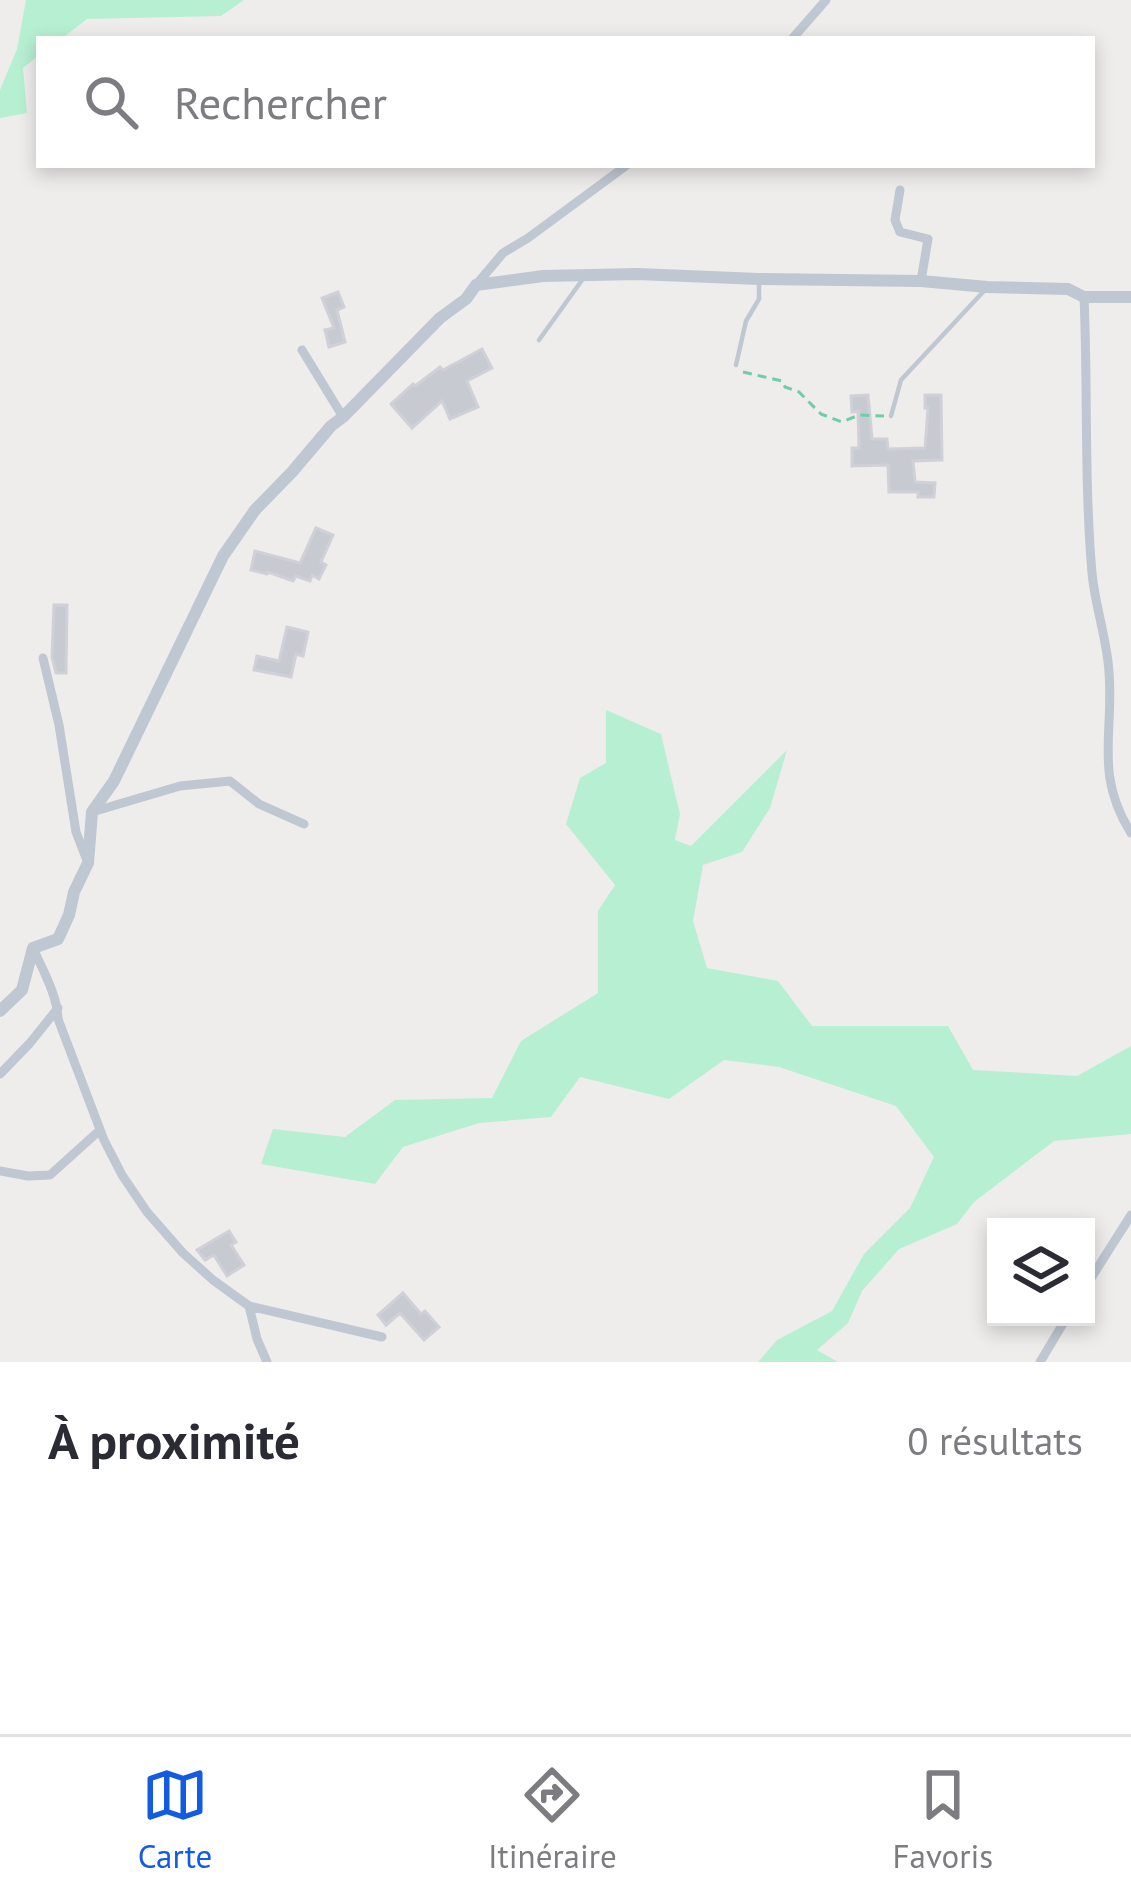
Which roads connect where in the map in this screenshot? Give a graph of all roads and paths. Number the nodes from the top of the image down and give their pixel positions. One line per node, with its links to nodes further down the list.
1 (826, 0): 2 (street)
2 (795, 36)
3 (623, 168): 8 (street)
4 (900, 190): 7 (street)
5 (586, 276): 6 (street); 8 (street); 12 (lane)
6 (759, 279): 7 (street); 14 (lane)
7 (921, 281): 9 (street)
8 (476, 285): 16 (street)
9 (987, 287): 10 (street); 15 (lane)
10 (1084, 297): 11 (street); 20 (street)
11 (1131, 297)
12 (539, 340)
13 (302, 350): 16 (street)
14 (736, 365): 15 (path)
15 (891, 416)
16 (344, 417): 18 (street)
17 (43, 658): 21 (street)
18 (92, 812): 19 (street); 21 (street)
19 (304, 824)
20 (1131, 833)
21 (88, 863): 22 (street)
22 (32, 948): 23 (street); 24 (street)
23 (58, 1008): 25 (street); 26 (street)
24 (0, 1011)
25 (0, 1073)
26 (100, 1130): 27 (street); 30 (street)
27 (0, 1172)
28 (1131, 1216): 29 (street)
29 (1095, 1272)
30 (249, 1306): 32 (street); 33 (street)
31 (1062, 1326): 34 (street)
32 (382, 1336)
33 (267, 1362)
34 (1040, 1362)

